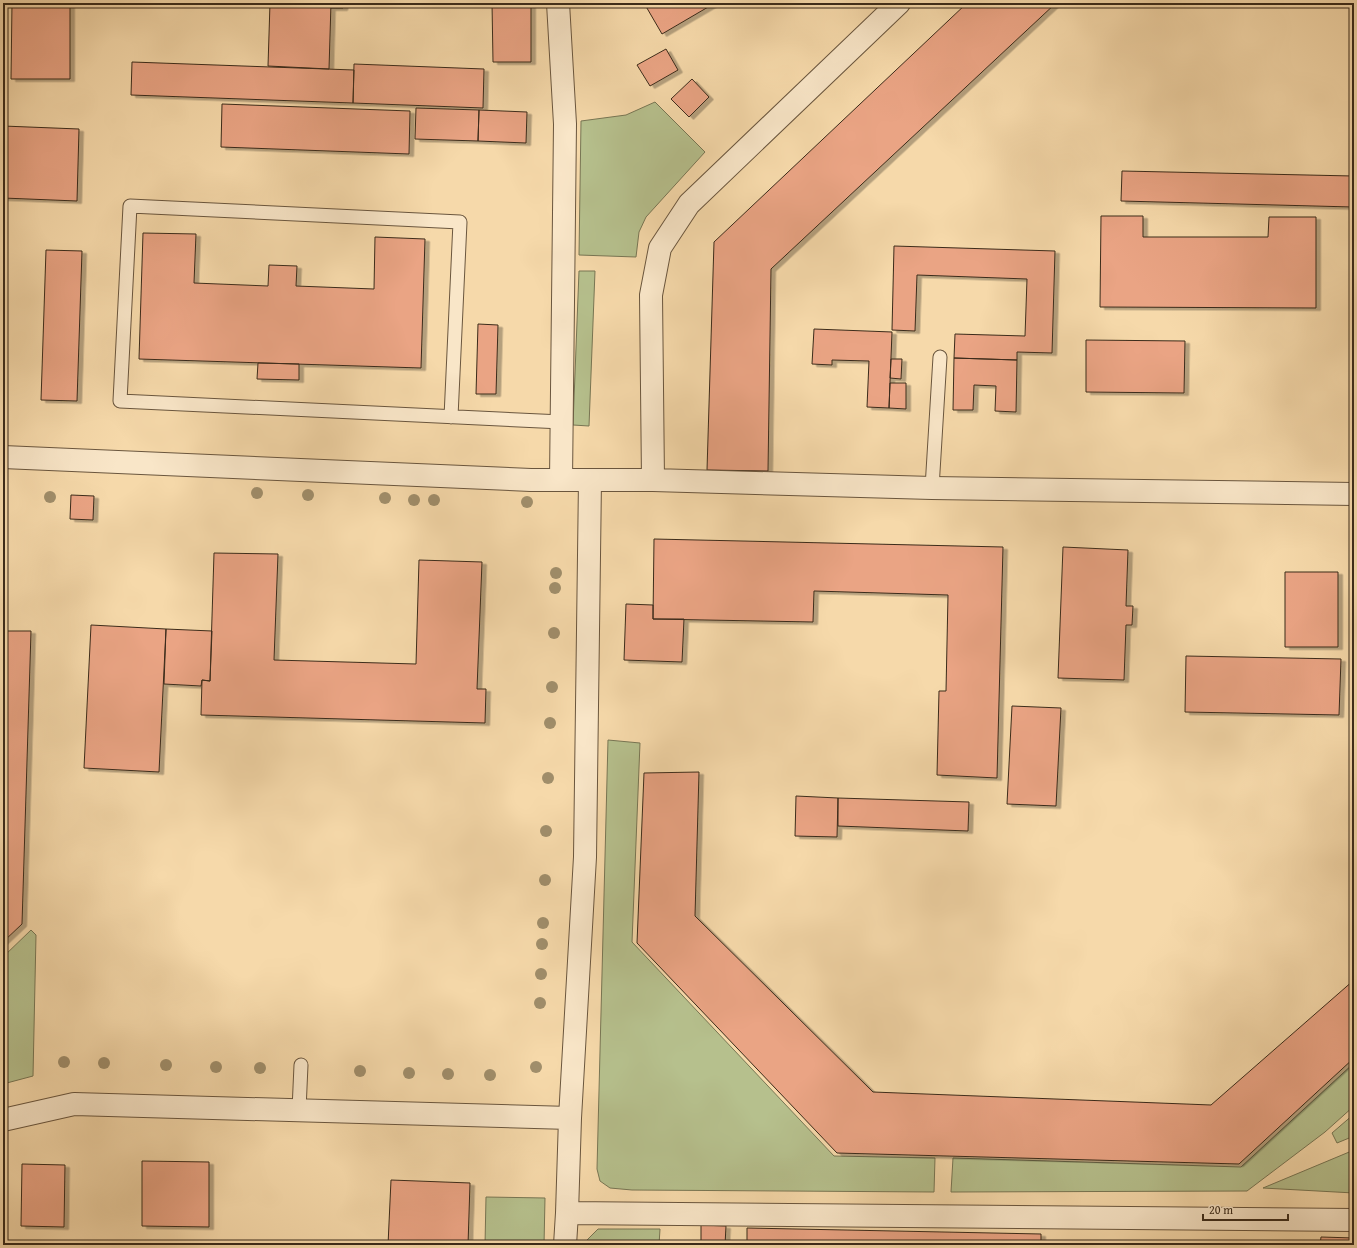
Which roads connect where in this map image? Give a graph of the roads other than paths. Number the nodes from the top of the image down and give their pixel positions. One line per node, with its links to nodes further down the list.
1 (558, 3): 5 (street)
2 (899, 3): 9 (street)
3 (940, 357): 10 (lane)
4 (451, 417): 4 (lane); 5 (lane)
5 (562, 422): 7 (street)
6 (3, 457): 7 (street)
7 (561, 480): 8 (street)
8 (590, 480): 9 (street); 14 (street)
9 (653, 480): 10 (street)
10 (932, 488): 11 (street)
11 (1354, 494)
12 (301, 1065): 13 (lane)
13 (300, 1110): 14 (street); 15 (street)
14 (570, 1118): 16 (street)
15 (3, 1120)
16 (567, 1213): 17 (street); 18 (street)
17 (1354, 1220)
18 (565, 1245)

